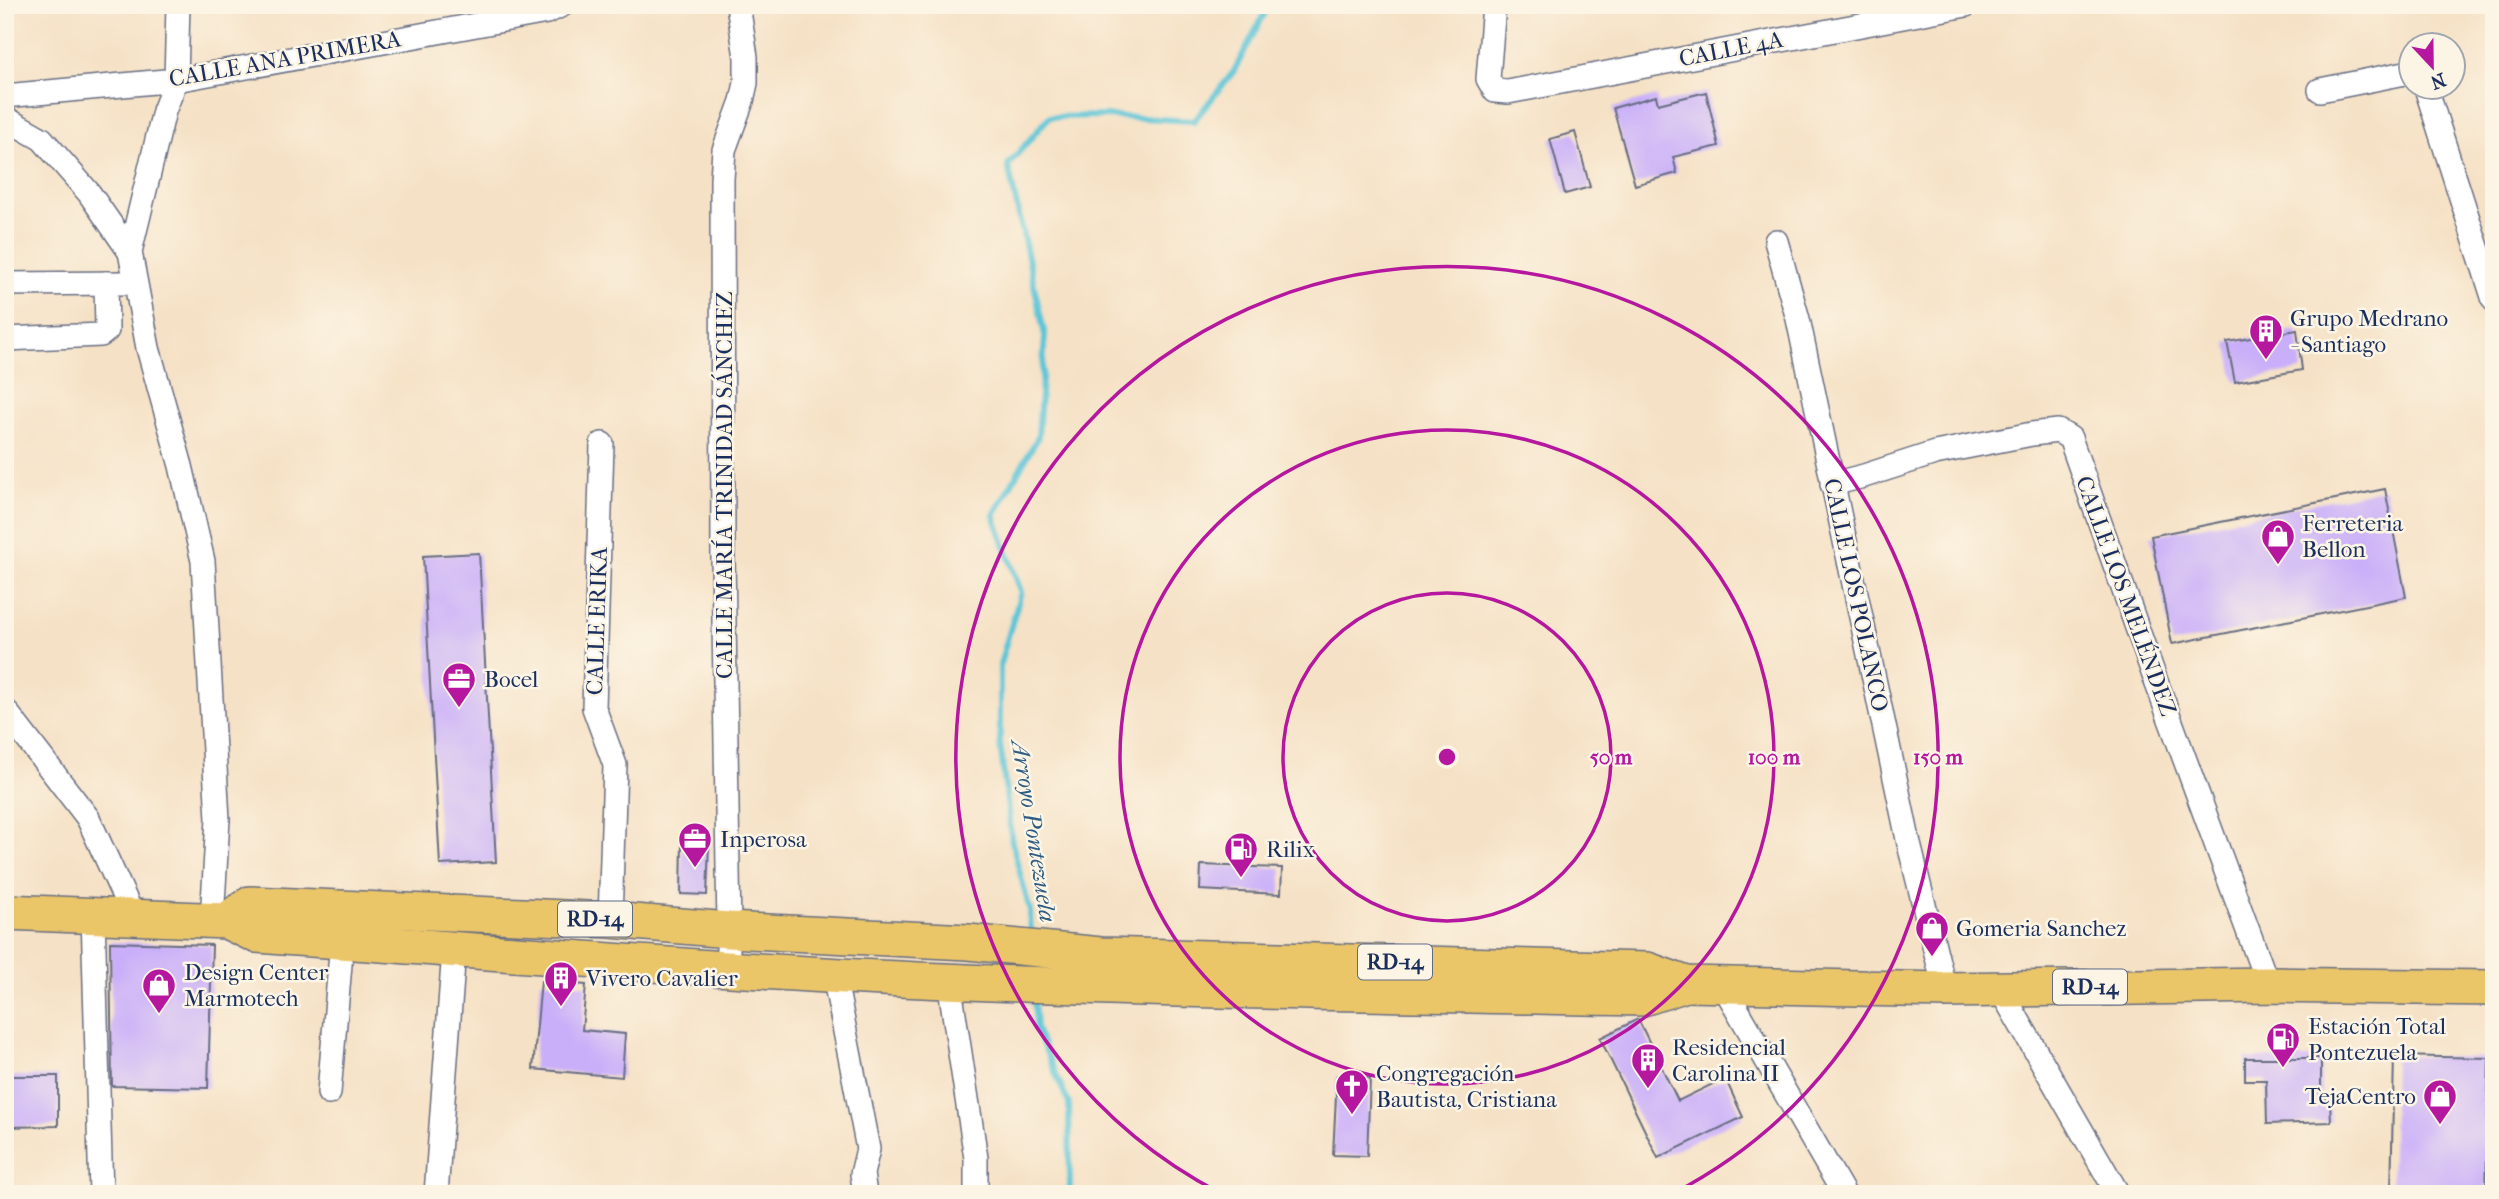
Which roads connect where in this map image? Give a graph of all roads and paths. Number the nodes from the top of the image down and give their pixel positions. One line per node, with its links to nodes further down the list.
1 (178, 5): 7 (street)
2 (562, 5): 7 (street, CALLE ANA PRIMERA)
3 (738, 5): 27 (street, CALLE MARÍA TRINIDAD SÁNCHEZ)
4 (1494, 5): 5 (street, CALLE 4A)
5 (1966, 5)
6 (2398, 74): 8 (street)
7 (176, 80): 9 (street, CALLE ANA PRIMERA); 13 (street)
8 (2320, 90)
9 (5, 96)
10 (2430, 102): 17 (street)
11 (5, 118): 13 (street)
12 (1776, 241): 20 (street, CALLE LOS POLANCO)
13 (130, 252): 15 (street)
14 (106, 283): 15 (street); 16 (street); 18 (street)
15 (136, 283): 25 (street)
16 (5, 285)
17 (2494, 300)
18 (5, 339)
19 (601, 444): 26 (street, CALLE ERIKA)
20 (1832, 484): 35 (street, CALLE LOS MELÉNDEZ); 37 (street, CALLE LOS POLANCO)
21 (5, 710): 24 (street)
22 (5, 912): 23 (main road, RD-14)
23 (93, 914): 24 (main road, RD-14); 40 (street)
24 (133, 916): 25 (main road, RD-14)
25 (219, 920): 26 (main road, RD-14); 28 (main road, RD-14)
26 (610, 920): 27 (main road, RD-14)
27 (729, 930): 30 (street, CALLE MARÍA TRINIDAD SÁNCHEZ); 31 (main road, RD-14)
28 (342, 941): 29 (main road, RD-14); 39 (street)
29 (454, 950): 30 (main road, RD-14); 41 (street)
30 (727, 969): 32 (main road, RD-14)
31 (1102, 971): 33 (main road, RD-14); 34 (main road, RD-14)
32 (834, 975): 33 (main road, RD-14); 42 (street)
33 (959, 981): 43 (street)
34 (1723, 985): 37 (main road, RD-14); 44 (street)
35 (2268, 985): 36 (main road, RD-14); 38 (main road, RD-14)
36 (2494, 988)
37 (1945, 989): 38 (main road, RD-14)
38 (2000, 989): 45 (street)
39 (330, 1093)
40 (101, 1194)
41 (436, 1194)
42 (865, 1194)
43 (975, 1194)
44 (1844, 1194)
45 (2118, 1194)

